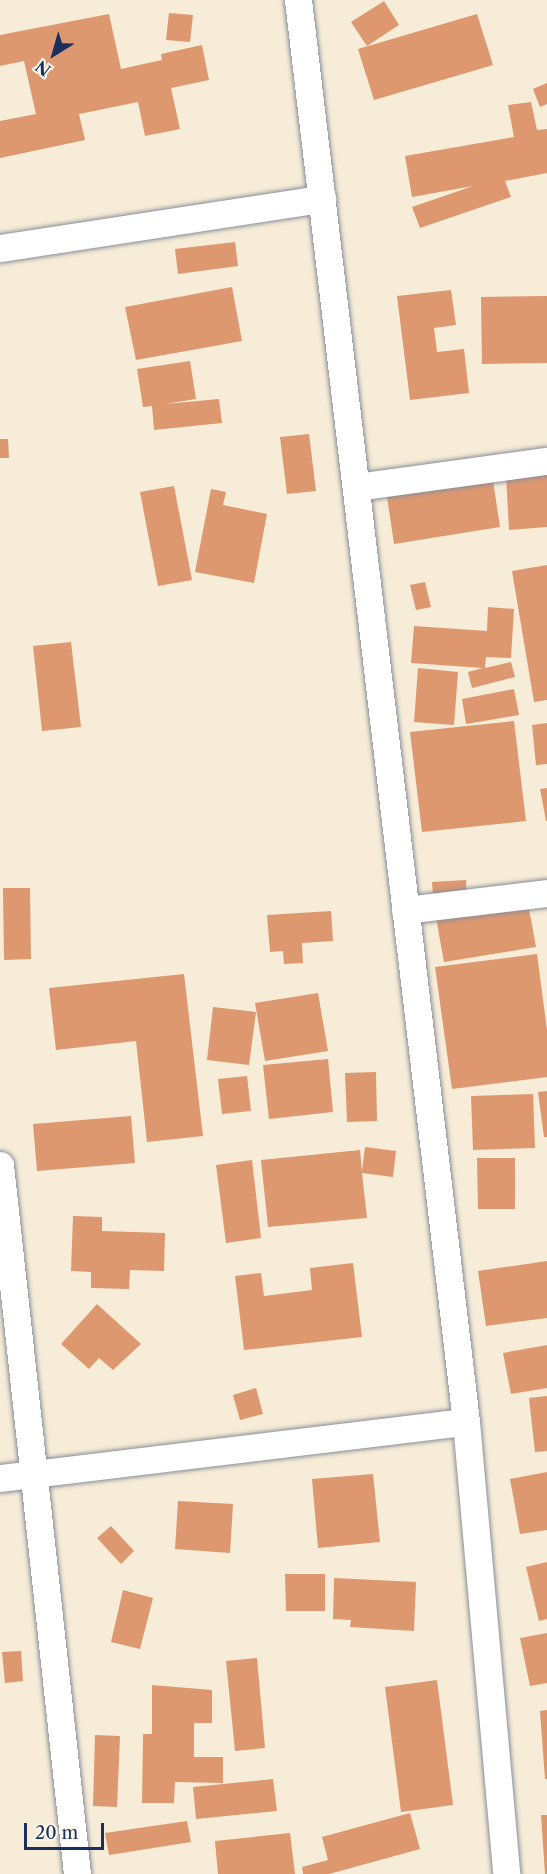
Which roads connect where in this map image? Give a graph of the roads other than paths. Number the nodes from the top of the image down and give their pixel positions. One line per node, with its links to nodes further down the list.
1 (298, 0): 2 (street)
2 (322, 199): 3 (street); 5 (street)
3 (0, 248)
4 (547, 461): 5 (street)
5 (356, 487): 7 (street)
6 (547, 892): 7 (street)
7 (405, 910): 9 (street)
8 (0, 1165): 10 (street)
9 (466, 1422): 10 (street); 13 (street)
10 (34, 1475): 11 (street); 12 (street)
11 (0, 1479)
12 (77, 1874)
13 (506, 1874)

